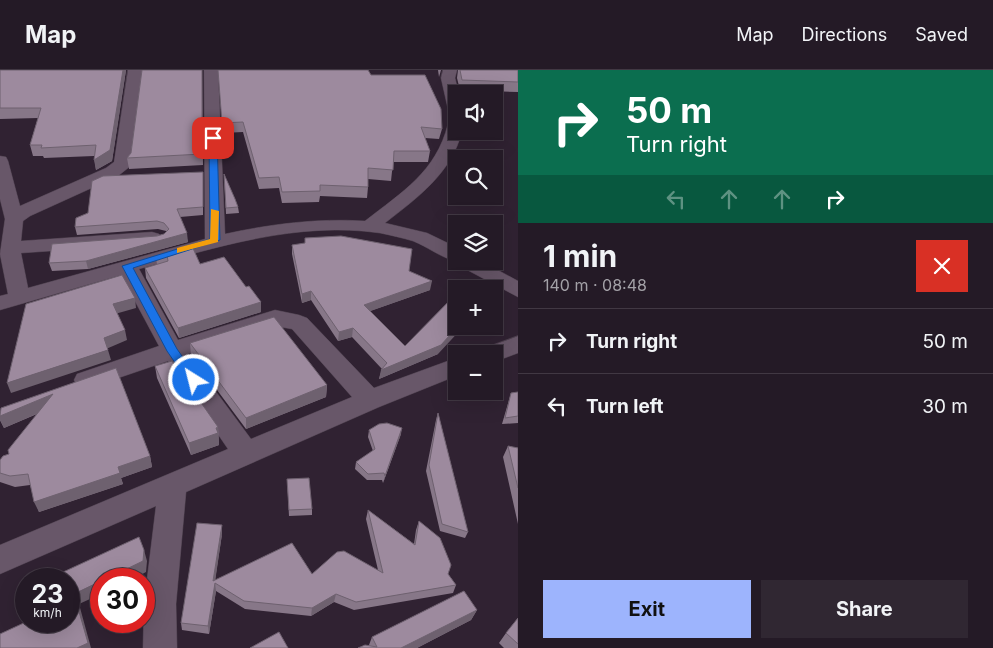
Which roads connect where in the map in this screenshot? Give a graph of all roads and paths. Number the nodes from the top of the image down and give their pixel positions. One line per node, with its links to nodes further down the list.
1 (135, 70): 10 (street)
2 (211, 70): 7 (street)
3 (450, 70): 4 (street)
4 (450, 85)
5 (451, 140): 12 (street)
6 (0, 160): 11 (street)
7 (214, 172): 8 (street); 14 (street)
8 (195, 173)
9 (138, 175): 10 (street)
10 (101, 177): 11 (street)
11 (14, 219): 15 (street)
12 (370, 226): 14 (street); 16 (street)
13 (158, 237): 15 (street)
14 (215, 240): 17 (street)
15 (5, 247): 20 (street)
16 (448, 250)
17 (127, 266): 20 (street); 24 (street)
18 (481, 270): 19 (street)
19 (518, 290)
20 (20, 297): 21 (street)
21 (0, 303)
22 (518, 344): 23 (street)
23 (503, 350)
24 (172, 351): 26 (street); 27 (street); 28 (street)
25 (448, 370): 27 (street)
26 (64, 388)
27 (370, 400): 28 (street)
28 (246, 453): 29 (street)
29 (173, 485): 30 (street); 31 (street)
30 (0, 560)
31 (160, 648)

